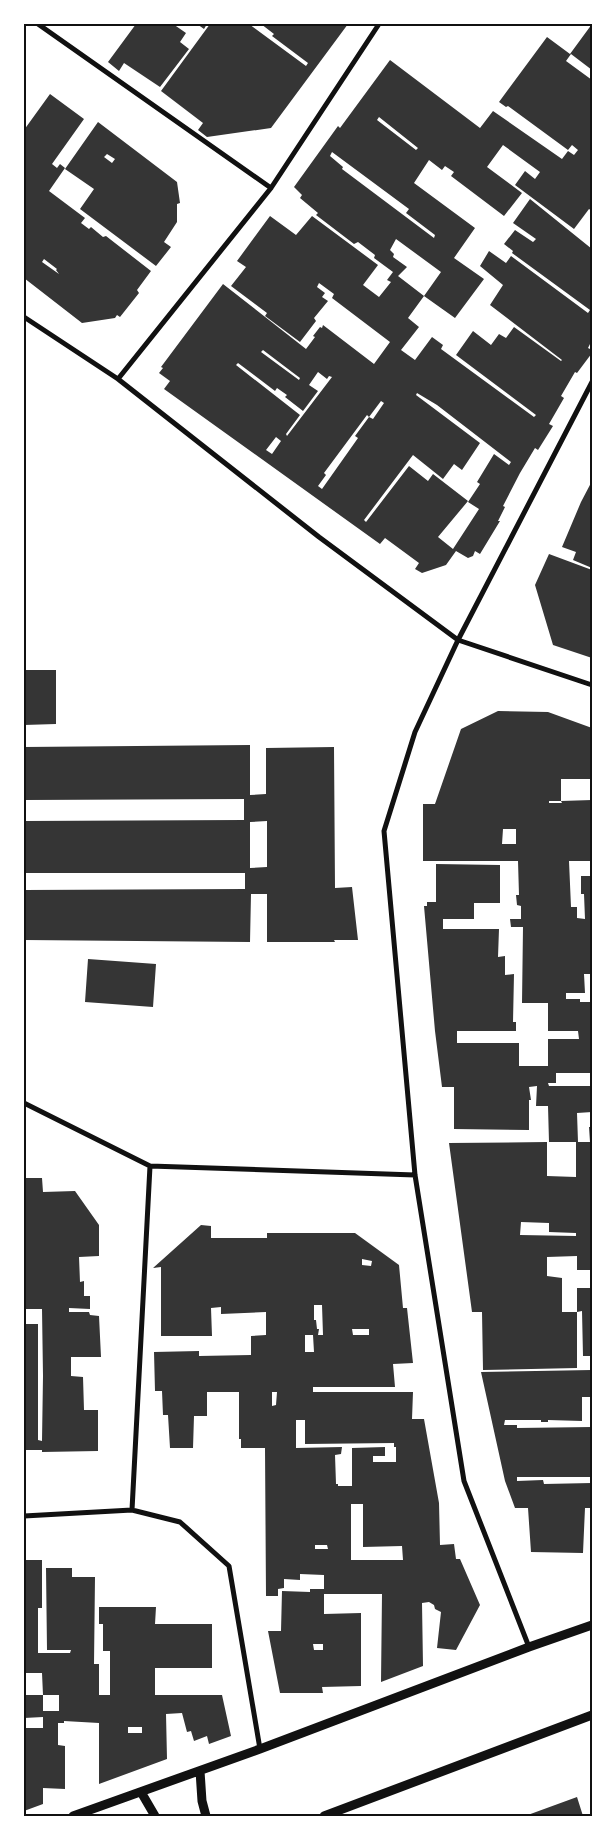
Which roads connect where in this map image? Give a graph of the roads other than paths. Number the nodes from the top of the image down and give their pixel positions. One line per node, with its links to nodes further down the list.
1 (38, 24): 3 (street)
2 (379, 24): 3 (street)
3 (271, 188): 5 (street)
4 (24, 317): 5 (street)
5 (118, 379): 7 (street)
6 (592, 382): 7 (street)
7 (458, 640): 8 (street); 11 (street)
8 (592, 685)
9 (24, 1104): 10 (street)
10 (150, 1166): 11 (street); 12 (street)
11 (415, 1175): 15 (street)
12 (132, 1510): 13 (street); 17 (street)
13 (24, 1516)
14 (592, 1625): 15 (street)
15 (528, 1647): 17 (street)
16 (592, 1715): 23 (street)
17 (260, 1749): 18 (street)
18 (200, 1771): 19 (street); 22 (street)
19 (140, 1792): 20 (street); 21 (street)
20 (73, 1816)
21 (155, 1816)
22 (206, 1816)
23 (324, 1816)

